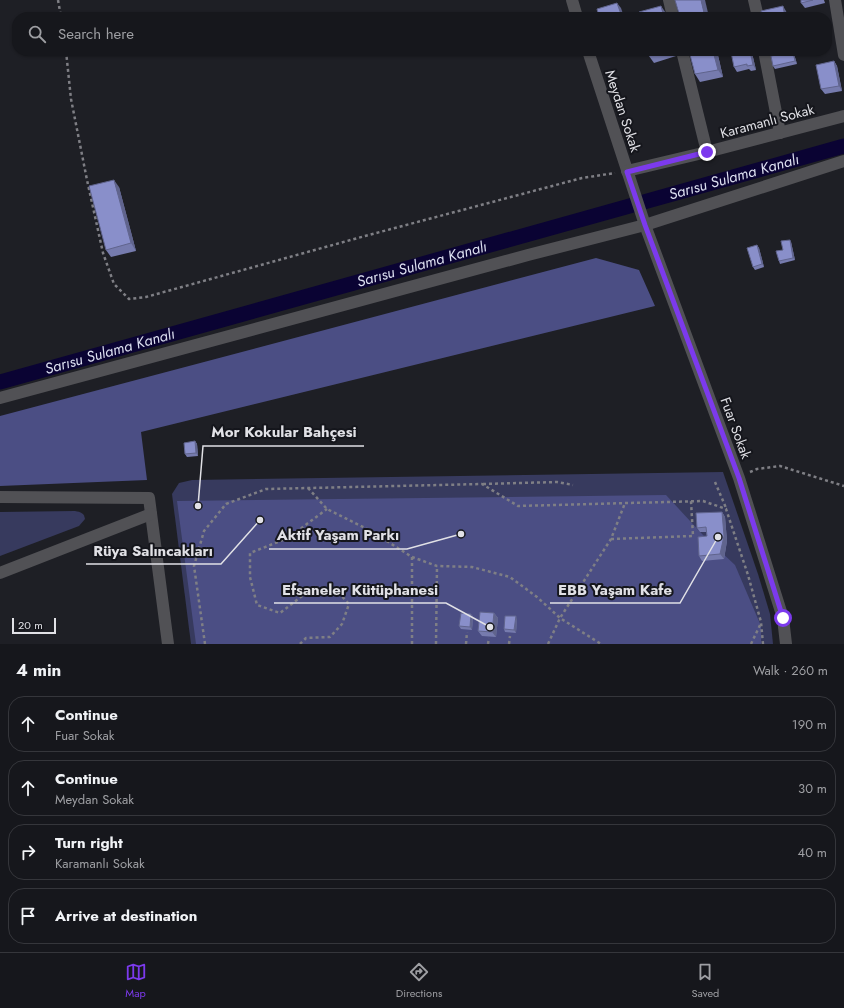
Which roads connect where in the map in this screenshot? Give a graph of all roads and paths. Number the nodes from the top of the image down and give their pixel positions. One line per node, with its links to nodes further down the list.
1 (58, 0): 6 (path)
2 (572, 0): 7 (street)
3 (669, 0): 8 (street)
4 (754, 0): 9 (street)
5 (834, 0): 10 (street)
6 (61, 12)
7 (576, 12)
8 (672, 12)
9 (757, 12)
10 (844, 55)
11 (67, 56): 19 (path)
12 (590, 56): 19 (street, Meydan Sokak)
13 (683, 56): 17 (street)
14 (765, 56): 16 (street)
15 (844, 116): 16 (street, Karamanlı Sokak)
16 (780, 133): 17 (street, Karamanlı Sokak)
17 (707, 152): 19 (street, Karamanlı Sokak)
18 (844, 161): 20 (street)
19 (629, 176): 20 (street, Meydan Sokak)
20 (643, 221): 21 (street); 22 (street, Fuar Sokak)
21 (0, 398)
22 (739, 478): 26 (path); 56 (street, Fuar Sokak)
23 (715, 482): 32 (path)
24 (482, 484): 25 (path); 27 (path); 30 (path)
25 (573, 485)
26 (844, 486)
27 (308, 488): 31 (path); 44 (path)
28 (0, 498): 33 (street)
29 (691, 501): 30 (path); 32 (path); 34 (path)
30 (625, 503): 34 (path)
31 (327, 509): 35 (path); 45 (path)
32 (726, 509): 39 (path)
33 (151, 514): 37 (street); 43 (street)
34 (611, 539): 38 (path)
35 (412, 557): 36 (path); 46 (path)
36 (437, 566): 38 (path); 47 (path)
37 (0, 573)
38 (560, 618): 52 (path); 53 (path)
39 (761, 622): 54 (path); 55 (path)
40 (467, 632): 49 (path)
41 (510, 636): 51 (path)
42 (489, 638): 50 (path)
43 (168, 644)
44 (205, 644)
45 (300, 644)
46 (412, 644)
47 (436, 644): 48 (path)
48 (439, 644)
49 (466, 644)
50 (488, 644)
51 (509, 644)
52 (548, 644)
53 (601, 644)
54 (751, 644)
55 (763, 644)
56 (786, 644)

